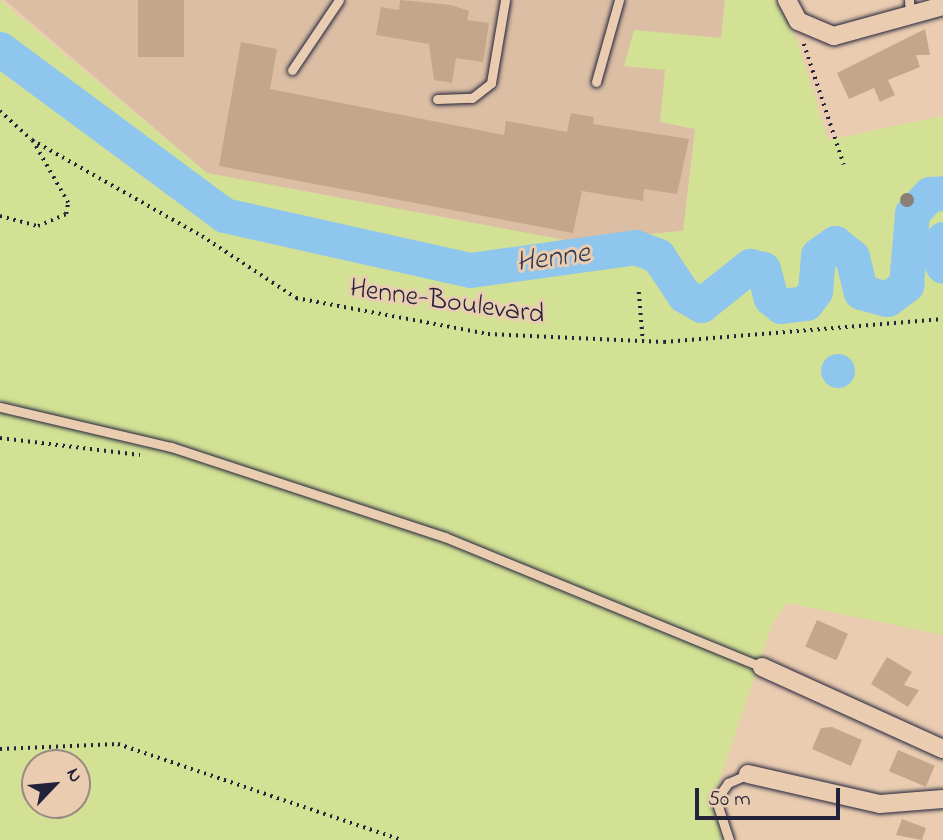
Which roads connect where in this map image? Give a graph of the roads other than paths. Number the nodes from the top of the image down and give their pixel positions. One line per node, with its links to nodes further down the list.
1 (339, 0): 7 (lane)
2 (505, 0): 9 (lane)
3 (619, 0): 8 (lane)
4 (787, 0): 6 (street)
5 (943, 6): 6 (street)
6 (909, 8)
7 (292, 70)
8 (596, 82)
9 (437, 99)
10 (0, 407): 11 (lane)
11 (762, 667): 12 (street)
12 (943, 748)
13 (748, 774): 14 (street); 15 (lane)
14 (943, 799)
15 (729, 840)

